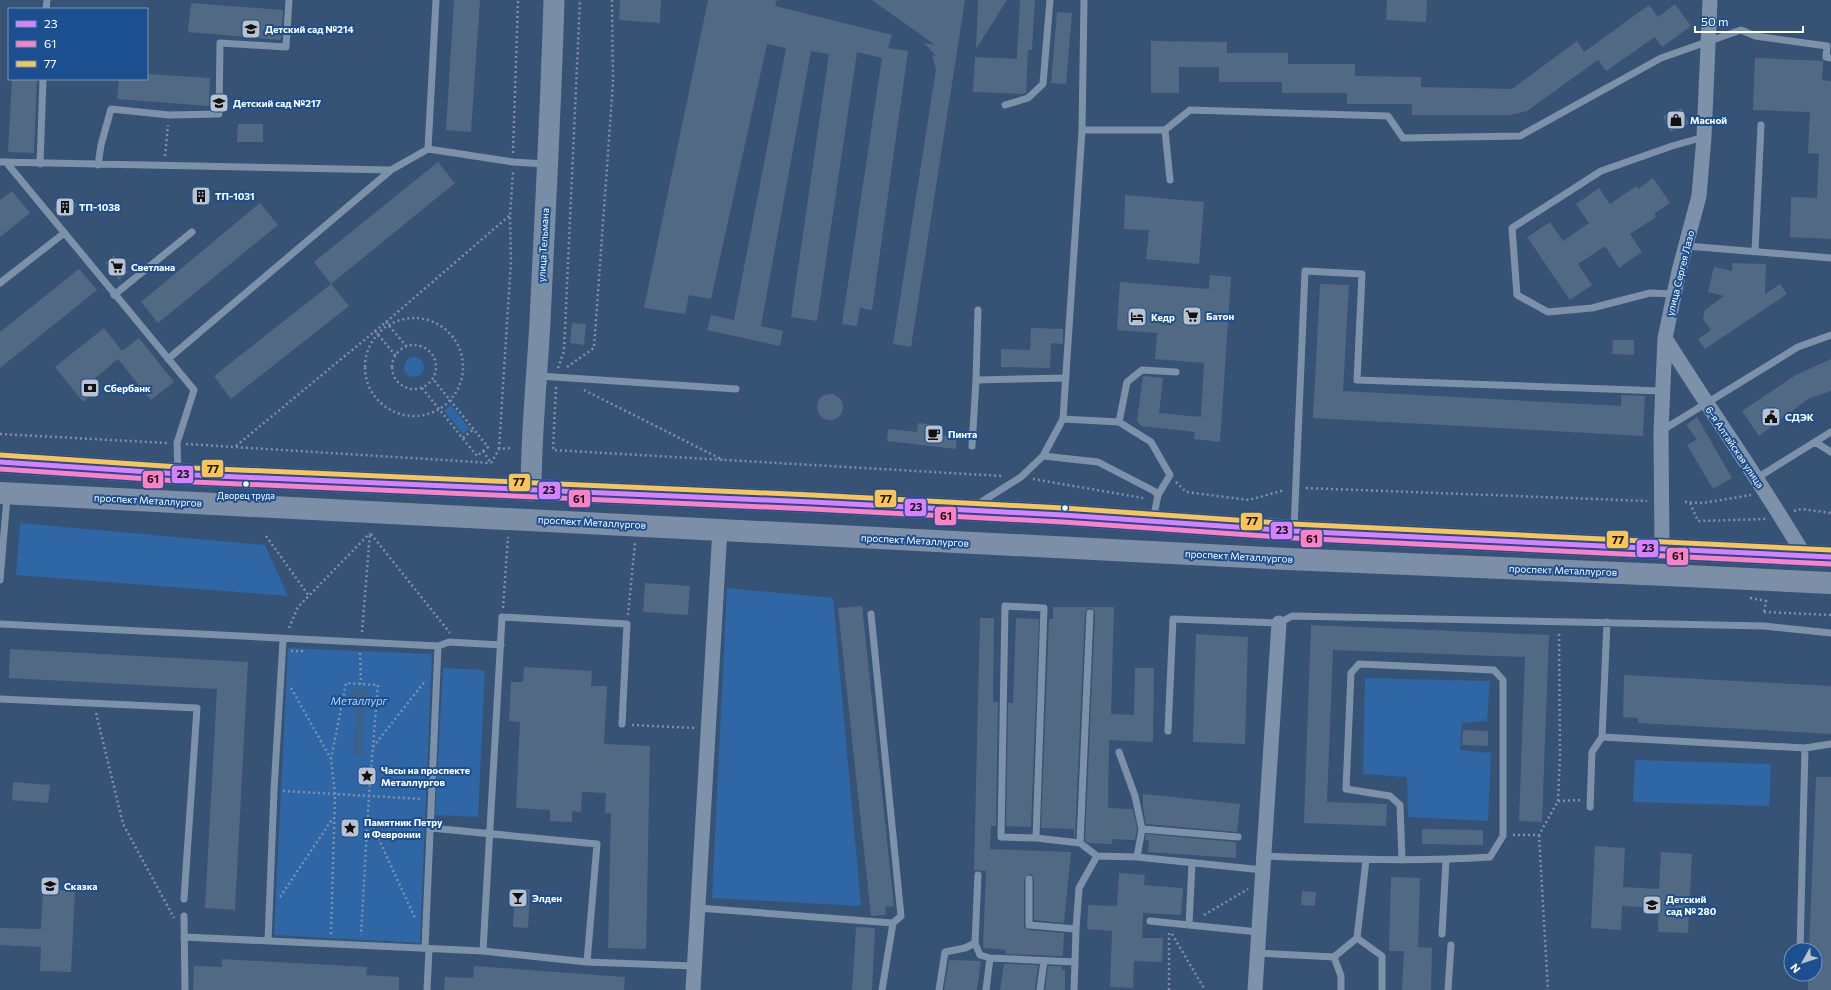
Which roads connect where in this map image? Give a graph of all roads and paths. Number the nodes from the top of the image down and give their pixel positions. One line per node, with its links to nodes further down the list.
1 (289, 0): 14 (lane)
2 (436, 0): 19 (lane)
3 (518, 0): 21 (path)
4 (554, 0): 23 (main road, улица Тельмана)
5 (580, 0): 48 (path)
6 (612, 0): 48 (path)
7 (1050, 0): 13 (lane)
8 (1084, 0): 16 (lane)
9 (1710, 0): 10 (street, улица Сергея Лазо)
10 (1708, 41): 11 (lane); 17 (lane); 18 (street, улица Сергея Лазо)
11 (1831, 58)
12 (43, 80): 22 (lane)
13 (1005, 105)
14 (169, 115): 24 (lane); 25 (path)
15 (1761, 125): 32 (lane)
16 (1082, 130): 17 (lane); 49 (lane)
17 (1165, 130): 27 (lane)
18 (1704, 137): 31 (street, улица Сергея Лазо); 35 (lane)
19 (428, 149): 21 (lane); 26 (lane)
20 (3, 162): 22 (lane); 30 (lane)
21 (513, 162): 23 (lane); 28 (path)
22 (40, 164): 24 (lane)
23 (547, 164): 48 (main road, улица Тельмана)
24 (98, 165): 25 (lane)
25 (164, 166): 26 (lane)
26 (391, 170): 46 (lane)
27 (1170, 180)
28 (510, 216): 38 (path); 71 (path)
29 (192, 232): 36 (lane)
30 (64, 234): 34 (lane); 36 (lane)
31 (1686, 246): 32 (lane); 35 (street, улица Сергея Лазо)
32 (1754, 251): 33 (lane)
33 (1831, 258)
34 (0, 283)
35 (1674, 294): 43 (street, улица Сергея Лазо)
36 (114, 295): 46 (lane)
37 (978, 310): 51 (lane)
38 (386, 322): 39 (path); 40 (path)
39 (389, 325): 41 (path); 44 (path); 56 (path)
40 (375, 331): 41 (path); 68 (path)
41 (378, 334): 45 (path); 58 (path)
42 (1831, 335): 57 (lane)
43 (1665, 338): 55 (street, улица Сергея Лазо); 57 (street, 6-я Алтайская улица)
44 (407, 347): 45 (path); 50 (path)
45 (396, 356): 52 (path)
46 (168, 359): 67 (lane)
47 (1176, 372): 60 (lane)
48 (546, 376): 53 (lane); 75 (path); 83 (main road, улица Тельмана)
49 (1066, 378): 51 (lane); 59 (lane)
50 (433, 379): 52 (path); 56 (path)
51 (976, 380): 69 (lane)
52 (422, 388): 58 (path)
53 (736, 389)
54 (584, 390): 75 (path)
55 (1662, 391): 62 (street, улица Сергея Лазо); 82 (lane)
56 (451, 401): 58 (path); 61 (path)
57 (1705, 403): 62 (lane); 81 (street, 6-я Алтайская улица)
58 (440, 410): 65 (path)
59 (1063, 419): 60 (lane); 74 (lane)
60 (1119, 422): 79 (lane)
61 (474, 429): 65 (path); 72 (path)
62 (1661, 431): 101 (street, улица Сергея Лазо)
63 (1831, 432): 66 (lane)
64 (0, 434): 67 (path)
65 (463, 438): 72 (path)
66 (1815, 442): 73 (lane); 81 (lane)
67 (177, 443): 68 (path); 78 (lane)
68 (236, 446): 77 (path)
69 (972, 446)
70 (510, 448): 71 (path)
71 (499, 449): 77 (path)
72 (483, 451): 77 (path)
73 (1831, 452)
74 (1043, 456): 80 (lane); 85 (lane)
75 (725, 461): 80 (path)
76 (0, 462): 78 (main road)
77 (491, 463)
78 (178, 473): 83 (main road)
79 (1170, 476): 82 (path); 85 (lane)
80 (1021, 477): 85 (path); 90 (lane)
81 (1757, 478): 86 (street, 6-я Алтайская улица)
82 (1296, 487): 87 (path); 96 (lane)
83 (532, 491): 90 (main road); 93 (main road)
84 (4, 493): 93 (main road, проспект Металлургов); 105 (lane)
85 (1156, 493): 94 (lane)
86 (1766, 493): 89 (path); 92 (street, 6-я Алтайская улица)
87 (1647, 501)
88 (1685, 502): 89 (path)
89 (1690, 503): 92 (path)
90 (968, 511): 94 (main road)
91 (1831, 513): 92 (path)
92 (1780, 514): 102 (street, 6-я Алтайская улица)
93 (530, 519): 95 (main road, проспект Металлургов)
94 (1153, 522): 96 (main road)
95 (720, 529): 104 (main road, проспект Металлургов); 137 (street)
96 (1293, 531): 101 (main road)
97 (370, 533): 107 (path); 122 (path); 123 (path)
98 (266, 536): 107 (path)
99 (508, 537): 113 (path)
100 (635, 541): 118 (path)
101 (1662, 548): 102 (main road); 104 (main road)
102 (1804, 555): 103 (main road)
103 (1831, 557)
104 (1666, 574): 106 (main road, проспект Металлургов)
105 (0, 580)
106 (1831, 584)
107 (309, 596): 121 (path)
108 (1746, 598): 109 (path)
109 (1764, 612): 112 (path); 119 (path)
110 (1090, 613): 162 (lane)
111 (871, 614): 178 (lane)
112 (1831, 615)
113 (502, 617): 118 (lane); 124 (lane)
114 (1559, 621): 115 (lane); 116 (lane); 151 (path)
115 (1607, 622): 119 (lane); 139 (lane)
116 (1279, 623): 138 (lane); 169 (street)
117 (0, 624): 121 (lane)
118 (627, 624): 136 (lane)
119 (1764, 626): 120 (lane)
120 (1831, 632)
121 (283, 640): 122 (lane); 189 (lane)
122 (361, 642): 125 (lane); 128 (path)
123 (449, 642): 124 (lane); 125 (lane)
124 (500, 645): 157 (lane)
125 (438, 646): 155 (lane)
126 (305, 651): 130 (path)
127 (352, 652): 128 (path)
128 (360, 652): 129 (path); 132 (path)
129 (368, 653)
130 (289, 658)
131 (431, 674): 141 (path)
132 (361, 684): 141 (path); 144 (path)
133 (291, 687): 144 (path)
134 (0, 699): 135 (lane)
135 (94, 704): 173 (lane); 186 (path)
136 (622, 724): 137 (path)
137 (708, 729): 174 (street)
138 (1168, 731)
139 (1602, 737): 142 (lane); 152 (lane)
140 (1831, 744): 142 (lane)
141 (374, 747): 149 (path)
142 (1805, 748): 190 (lane)
143 (1119, 752): 156 (lane)
144 (331, 759): 148 (path)
145 (284, 783): 146 (path)
146 (283, 791): 148 (path); 150 (path)
147 (425, 792): 149 (path)
148 (335, 794): 149 (path); 153 (path)
149 (369, 795): 154 (path)
150 (283, 799)
151 (1558, 801): 152 (path); 158 (path)
152 (1590, 804)
153 (334, 817): 172 (path); 184 (path)
154 (369, 819): 176 (path); 187 (path)
155 (431, 828): 157 (lane); 193 (lane)
156 (1142, 829): 159 (lane); 164 (lane)
157 (490, 832): 194 (lane); 199 (lane)
158 (1539, 835): 160 (path); 216 (path)
159 (1238, 836)
160 (1503, 836): 166 (lane); 167 (lane)
161 (1036, 838): 161 (lane); 162 (lane)
162 (1080, 843): 163 (lane)
163 (1097, 856): 164 (lane); 180 (lane)
164 (1137, 857): 168 (lane)
165 (1366, 860): 166 (lane); 169 (lane); 188 (lane)
166 (1402, 860): 167 (lane)
167 (1446, 860): 182 (lane)
168 (1192, 863): 169 (lane); 179 (lane)
169 (1262, 869): 179 (path); 181 (street)
170 (978, 875): 191 (lane)
171 (1029, 879): 180 (lane)
172 (278, 893)
173 (184, 899)
174 (698, 908): 178 (lane); 201 (street)
175 (184, 916): 186 (lane)
176 (418, 916)
177 (1150, 921): 179 (lane)
178 (893, 923): 205 (lane)
179 (1189, 925): 181 (lane)
180 (1076, 928): 200 (lane)
181 (1258, 932): 195 (street)
182 (1442, 934)
183 (323, 936): 184 (path)
184 (331, 936): 185 (path)
185 (338, 936)
186 (184, 937): 189 (lane); 202 (lane)
187 (354, 937)
188 (1357, 938): 196 (lane); 214 (lane)
189 (268, 941): 193 (lane)
190 (1800, 942)
191 (975, 943): 197 (lane); 206 (lane)
192 (1451, 945): 215 (lane)
193 (427, 948): 194 (lane); 203 (lane)
194 (483, 951): 199 (lane)
195 (1257, 953): 196 (lane); 212 (street)
196 (1334, 957): 213 (lane)
197 (990, 958): 198 (lane); 207 (lane)
198 (1044, 961): 200 (lane); 208 (lane)
199 (588, 962): 201 (lane)
200 (1075, 962): 209 (lane)
201 (694, 966): 204 (street)
202 (185, 990)
203 (427, 990)
204 (693, 990)
205 (882, 990)
206 (939, 990)
207 (986, 990)
208 (1040, 990)
209 (1074, 990)
210 (1168, 990): 211 (path)
211 (1205, 990)
212 (1255, 990)
213 (1341, 990)
214 (1382, 990)
215 (1448, 990)
216 (1548, 990)

